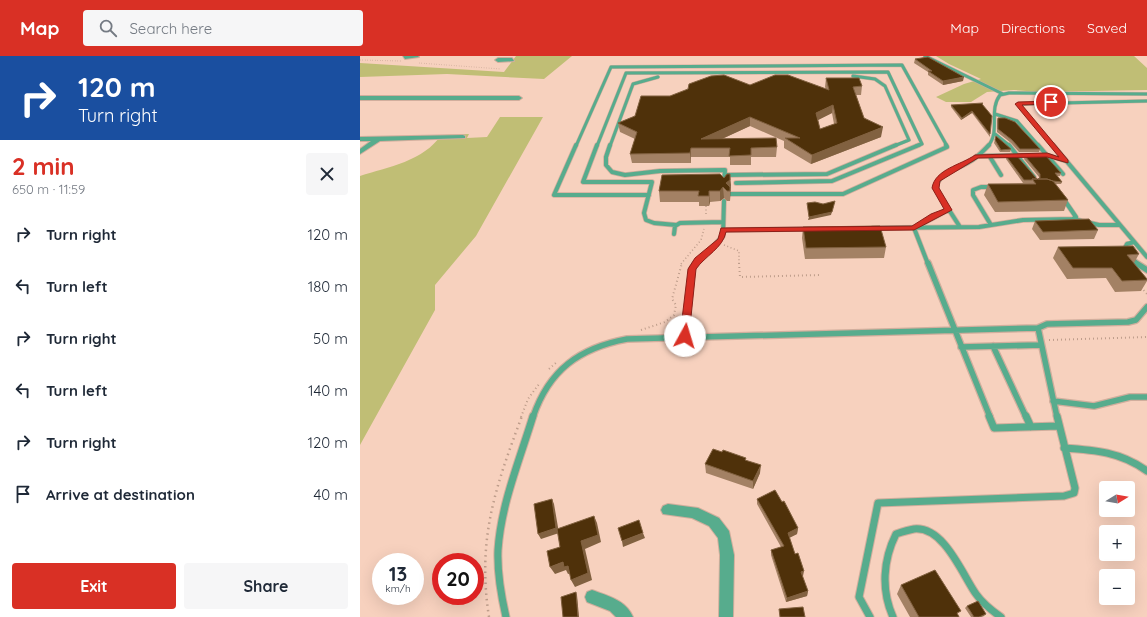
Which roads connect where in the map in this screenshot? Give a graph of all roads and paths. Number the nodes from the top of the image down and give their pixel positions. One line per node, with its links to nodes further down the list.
1 (416, 56): 3 (street); 7 (street)
2 (925, 56): 10 (lane)
3 (405, 57)
4 (500, 58): 6 (street); 8 (street)
5 (360, 60): 7 (path)
6 (512, 60)
7 (412, 62): 8 (path)
8 (493, 68): 9 (path)
9 (501, 69)
10 (1003, 94): 11 (lane); 15 (lane)
11 (1147, 94)
12 (360, 98): 13 (street)
13 (519, 98)
14 (1147, 101): 25 (lane)
15 (995, 114): 16 (lane); 21 (lane)
16 (995, 134): 22 (lane); 23 (lane)
17 (463, 137): 19 (street)
18 (360, 139): 19 (street)
19 (378, 139): 20 (street)
20 (360, 152)
21 (1047, 155): 23 (lane); 25 (lane); 26 (lane)
22 (977, 156): 24 (lane); 38 (lane)
23 (1018, 156): 24 (lane); 29 (lane)
24 (990, 157): 28 (lane)
25 (1066, 161): 44 (lane)
26 (1063, 174)
27 (725, 175): 27 (lane); 31 (lane)
28 (1002, 175)
29 (1036, 179)
30 (736, 183): 34 (lane)
31 (724, 185)
32 (1004, 187): 43 (lane)
33 (730, 194): 34 (lane)
34 (649, 195): 42 (lane)
35 (1061, 195): 39 (lane)
36 (724, 201): 41 (lane)
37 (706, 206): 40 (path)
38 (948, 210): 45 (lane); 47 (lane)
39 (1073, 219): 43 (lane); 44 (lane)
40 (705, 222): 41 (lane); 42 (lane); 60 (path)
41 (724, 222): 49 (lane)
42 (676, 225): 50 (lane)
43 (991, 225): 45 (lane)
44 (1120, 225): 51 (lane)
45 (960, 227): 47 (lane)
46 (867, 228): 47 (lane)
47 (914, 228): 61 (lane)
48 (819, 229): 49 (lane)
49 (723, 230): 52 (lane)
50 (674, 234)
51 (1134, 242): 53 (lane); 54 (lane)
52 (717, 243): 55 (path); 62 (lane)
53 (1147, 257)
54 (1147, 270)
55 (820, 275)
56 (1138, 283): 57 (path)
57 (1147, 294)
58 (1147, 307): 59 (lane)
59 (1038, 328): 61 (lane); 63 (lane)
60 (640, 330)
61 (955, 330): 62 (lane); 65 (lane)
62 (685, 336): 78 (lane)
63 (1042, 345): 64 (lane); 70 (lane)
64 (992, 346): 65 (lane); 72 (lane)
65 (961, 347): 72 (lane)
66 (562, 357): 67 (path)
67 (546, 374)
68 (539, 383): 77 (path)
69 (1147, 397): 70 (lane)
70 (1053, 401): 71 (lane)
71 (1059, 426): 72 (lane); 73 (lane)
72 (1031, 427)
73 (1064, 448): 74 (lane); 81 (lane)
74 (1147, 471)
75 (668, 510): 80 (street)
76 (592, 598): 79 (street)
77 (488, 617)
78 (506, 617)
79 (626, 617)
80 (726, 617)
81 (870, 617)
82 (893, 617): 83 (lane)
83 (1001, 617)

